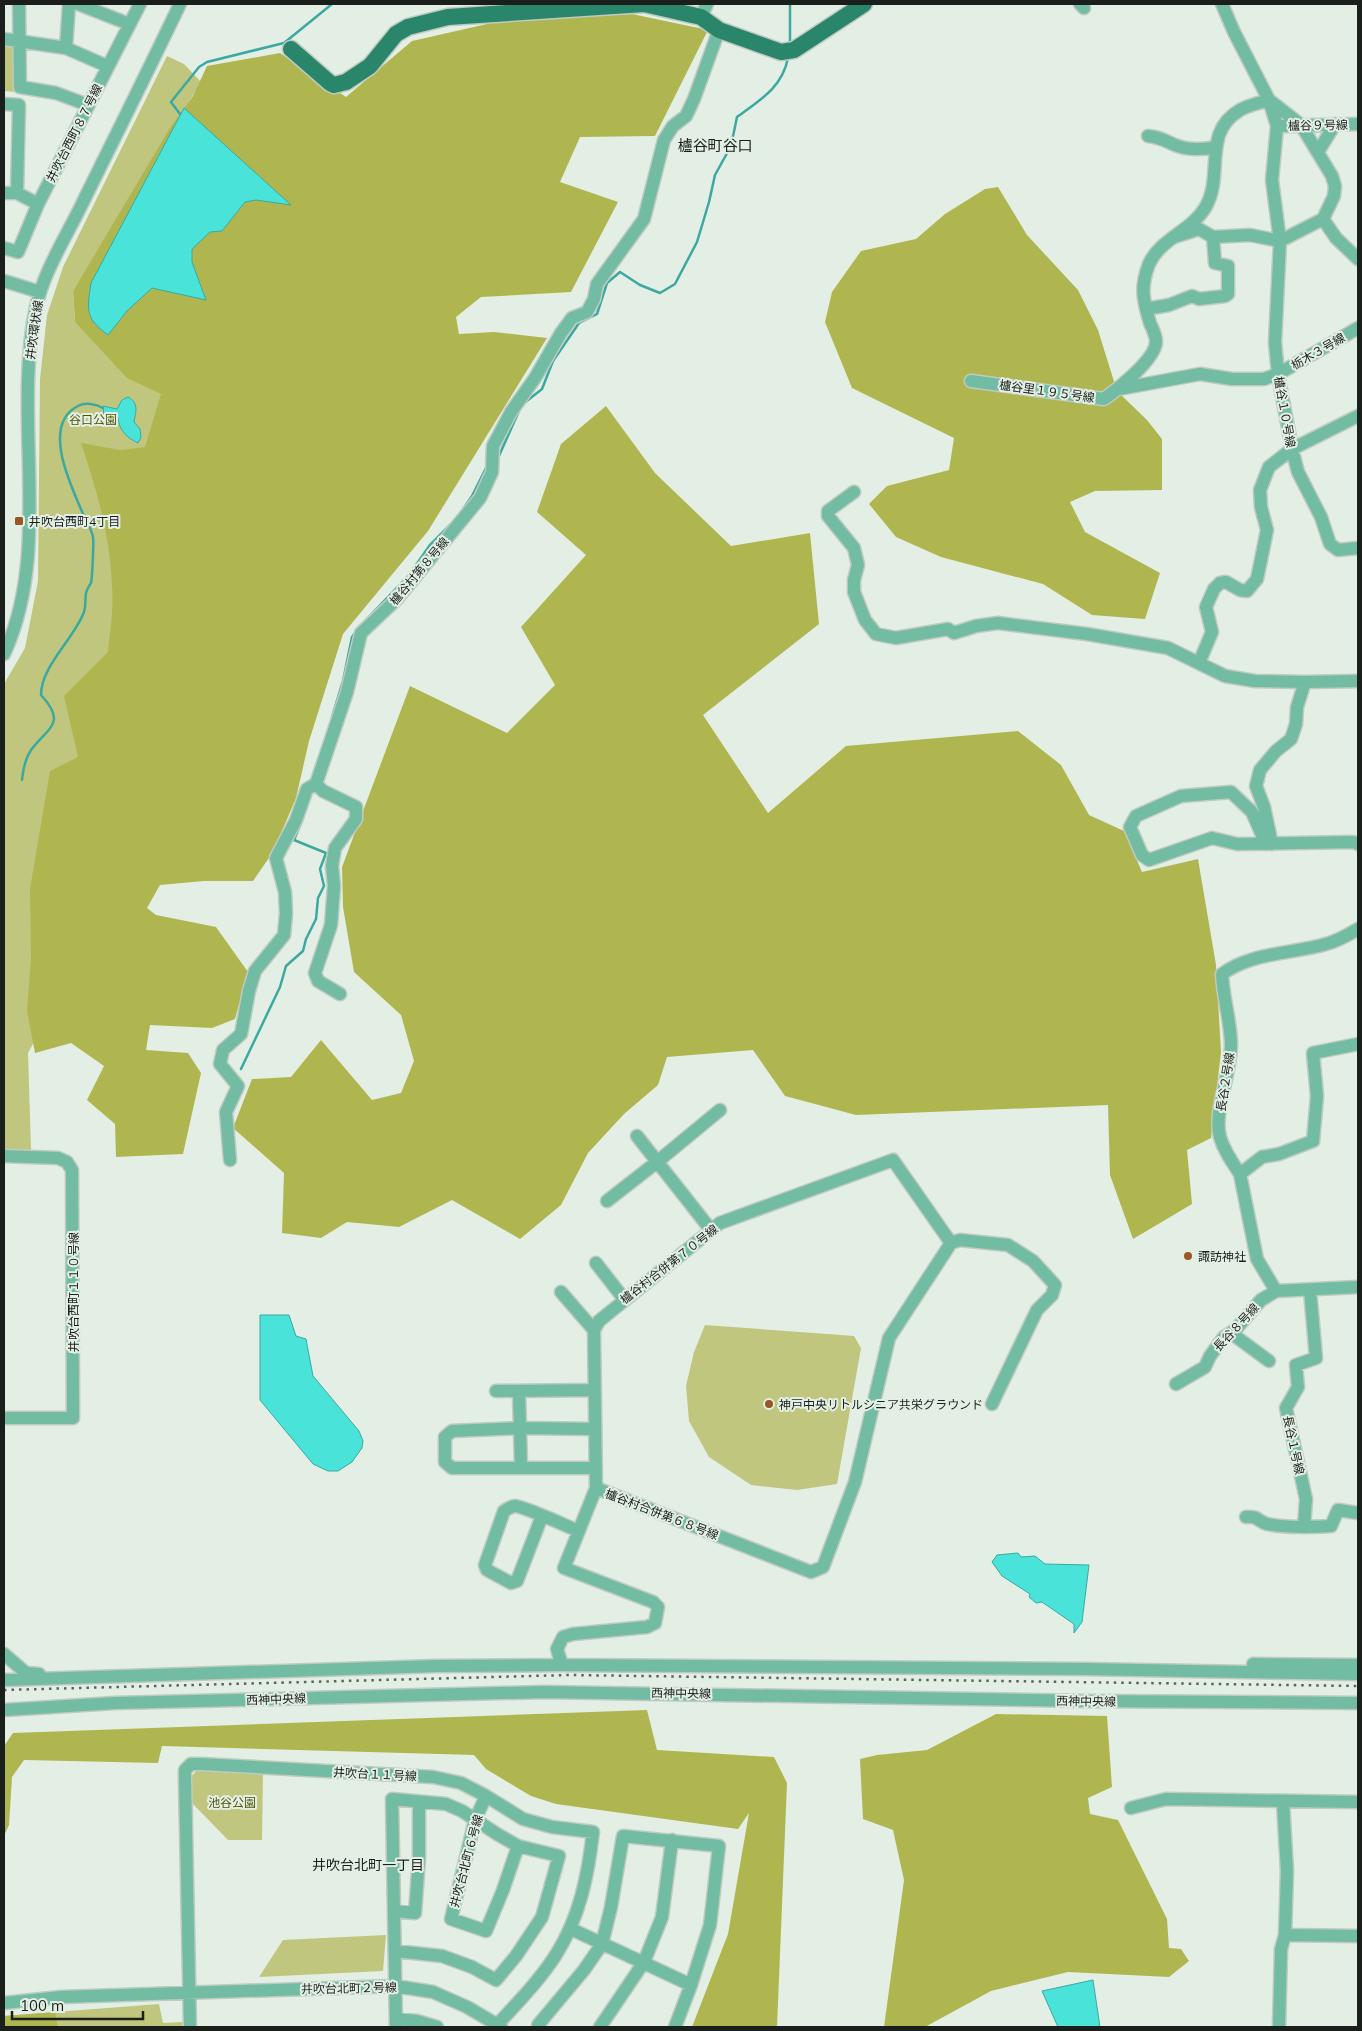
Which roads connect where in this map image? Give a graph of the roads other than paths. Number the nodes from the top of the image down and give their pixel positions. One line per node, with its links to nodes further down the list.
1 (19, 4): 12 (street)
2 (69, 4): 13 (street)
3 (78, 4): 9 (street)
4 (140, 4): 9 (street, 井吹台西町８７号線)
5 (180, 4): 36 (street, 井吹環状線)
6 (864, 4): 10 (main road)
7 (1222, 4): 16 (street, 櫨谷１０号線)
8 (704, 10): 10 (main road); 14 (main road)
9 (129, 24): 15 (street, 井吹台西町８７号線)
10 (719, 30): 50 (street, 櫨谷村第８号線)
11 (4, 39): 12 (street)
12 (19, 40): 13 (street); 18 (street)
13 (66, 48): 15 (street)
14 (291, 49)
15 (107, 66): 18 (street, 井吹台西町８７号線)
16 (1269, 100): 21 (street, 櫨谷１０号線); 22 (street, 櫨谷１０号線); 24 (street)
17 (4, 104): 26 (street)
18 (88, 106): 28 (street, 井吹台西町８７号線)
19 (1335, 124): 20 (street, 櫨谷９号線); 21 (street, 櫨谷９号線); 25 (street)
20 (1358, 124)
21 (1301, 125): 22 (street, 櫨谷９号線); 25 (street, 櫨谷１０号線)
22 (1277, 126): 32 (street, 櫨谷１０号線)
23 (1148, 136): 24 (street)
24 (1215, 147): 30 (street)
25 (1318, 152): 29 (street, 櫨谷１０号線)
26 (17, 193): 27 (street); 28 (street)
27 (4, 194)
28 (38, 204): 33 (street, 井吹台西町８７号線)
29 (1323, 219): 32 (street); 34 (street)
30 (1174, 237): 31 (street); 37 (street)
31 (1213, 237): 32 (street); 37 (street)
32 (1280, 241): 39 (street, 櫨谷１０号線)
33 (4, 248)
34 (1358, 259)
35 (4, 281): 36 (street)
36 (40, 292): 46 (street, 井吹環状線)
37 (1146, 309): 41 (street)
38 (1358, 328): 39 (street, 栃木３号線)
39 (1278, 374): 41 (street, 栃木３号線); 43 (street, 櫨谷１０号線)
40 (972, 381): 41 (street, 櫨谷里１９５号線)
41 (1119, 389)
42 (1358, 416): 43 (street)
43 (1292, 449): 45 (street, 櫨谷１０号線); 47 (street)
44 (854, 492): 47 (street)
45 (1358, 548)
46 (4, 654)
47 (1199, 663): 49 (street)
48 (1358, 681): 49 (street)
49 (1305, 682): 51 (street)
50 (313, 786): 54 (street); 59 (street, 櫨谷村第８号線)
51 (1269, 844): 51 (street); 52 (street)
52 (1358, 844)
53 (1358, 929): 61 (street, 長谷２号線)
54 (340, 994)
55 (1358, 1044): 61 (street)
56 (720, 1110): 60 (street)
57 (637, 1136): 60 (street)
58 (4, 1156): 79 (street, 井吹台西町１１０号線)
59 (230, 1160)
60 (657, 1162): 62 (street); 63 (street)
61 (1240, 1174): 68 (street)
62 (607, 1201)
63 (711, 1230): 64 (street, 櫨谷村合併第７０号線); 70 (street, 櫨谷村合併第７０号線)
64 (951, 1243): 78 (street); 84 (street, 櫨谷村合併第６８号線)
65 (596, 1264): 70 (street)
66 (1358, 1287): 67 (street)
67 (1310, 1290): 68 (street); 88 (street, 長谷１号線)
68 (1276, 1291): 72 (street, 長谷８号線)
69 (561, 1292): 71 (street)
70 (624, 1299): 71 (street, 櫨谷村合併第７０号線)
71 (594, 1330): 75 (street)
72 (1231, 1333): 73 (street); 74 (street, 長谷８号線)
73 (1269, 1361)
74 (1176, 1384)
75 (594, 1390): 77 (street); 81 (street)
76 (496, 1391): 77 (street)
77 (519, 1392): 80 (street)
78 (992, 1404)
79 (4, 1418)
80 (521, 1428): 81 (street); 82 (street); 82 (street)
81 (595, 1429): 83 (street)
82 (520, 1467): 83 (street)
83 (596, 1468): 84 (street)
84 (596, 1488): 89 (street, 櫨谷村合併第６８号線)
85 (1358, 1513): 88 (street)
86 (542, 1516): 86 (street); 89 (street)
87 (1246, 1517): 88 (street)
88 (1304, 1527)
89 (579, 1531): 91 (street, 櫨谷村合併第６８号線)
90 (4, 1654): 95 (street)
91 (562, 1665): 93 (street); 95 (street)
92 (1358, 1665): 93 (street)
93 (990, 1668): 94 (street)
94 (1358, 1674)
95 (118, 1677): 96 (street)
96 (4, 1680)
97 (991, 1699): 98 (street, 西神中央線); 99 (street, 西神中央線); 101 (street)
98 (115, 1703): 100 (street, 西神中央線); 102 (street)
99 (1358, 1703)
100 (4, 1710)
101 (1358, 1712)
102 (4, 1716)
103 (486, 1796): 108 (street, 井吹台北町６号線); 112 (street, 井吹台１１号線); 120 (street, 井吹台１１号線)
104 (419, 1802): 108 (street); 111 (street); 111 (street)
105 (1283, 1802): 106 (street); 107 (street); 113 (street)
106 (1358, 1802)
107 (1131, 1808)
108 (475, 1820): 110 (street); 110 (street, 井吹台北町６号線)
109 (672, 1840): 115 (street); 117 (street); 118 (street)
110 (518, 1846): 116 (street)
111 (395, 1911): 116 (street)
112 (570, 1929): 115 (street); 123 (street, 井吹台１１号線)
113 (1286, 1935): 114 (street); 129 (street)
114 (1358, 1936)
115 (602, 1944): 117 (street); 126 (street)
116 (395, 1952): 119 (street)
117 (644, 1962): 118 (street); 127 (street)
118 (691, 1984): 128 (street)
119 (395, 1986): 120 (street, 井吹台北町２号線); 122 (street); 123 (street, 井吹台北町２号線)
120 (189, 1992): 121 (street, 井吹台北町２号線); 124 (street, 井吹台１１号線)
121 (4, 2003)
122 (396, 2023): 125 (street)
123 (499, 2026)
124 (190, 2027)
125 (437, 2027)
126 (540, 2027)
127 (600, 2027)
128 (675, 2027)
129 (1279, 2027)

